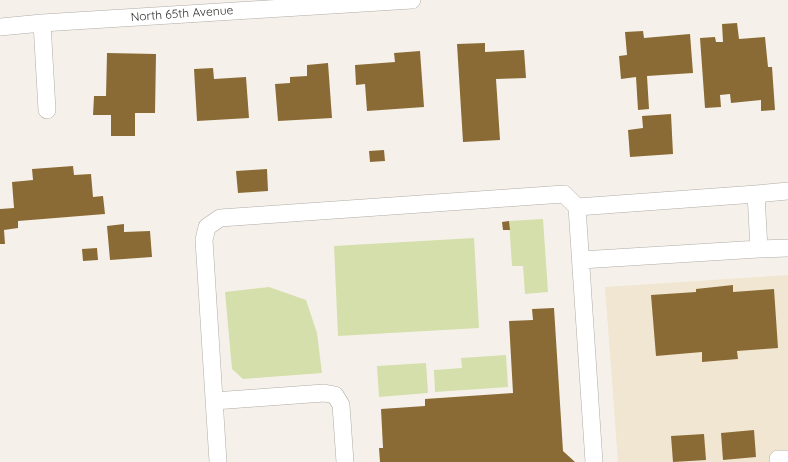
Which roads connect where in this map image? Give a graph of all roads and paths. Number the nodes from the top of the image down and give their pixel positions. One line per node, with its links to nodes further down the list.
1 (412, 0): 2 (street, North 65th Avenue)
2 (42, 23): 3 (street, North 65th Avenue); 4 (street)
3 (0, 27)
4 (47, 110)
5 (788, 191): 6 (street)
6 (756, 194): 7 (street); 8 (street)
7 (577, 207): 10 (street); 11 (street)
8 (759, 248): 9 (street); 10 (street)
9 (788, 248)
10 (581, 260): 14 (street)
11 (214, 401): 12 (street); 13 (street)
12 (218, 462)
13 (345, 462)
14 (594, 462)

